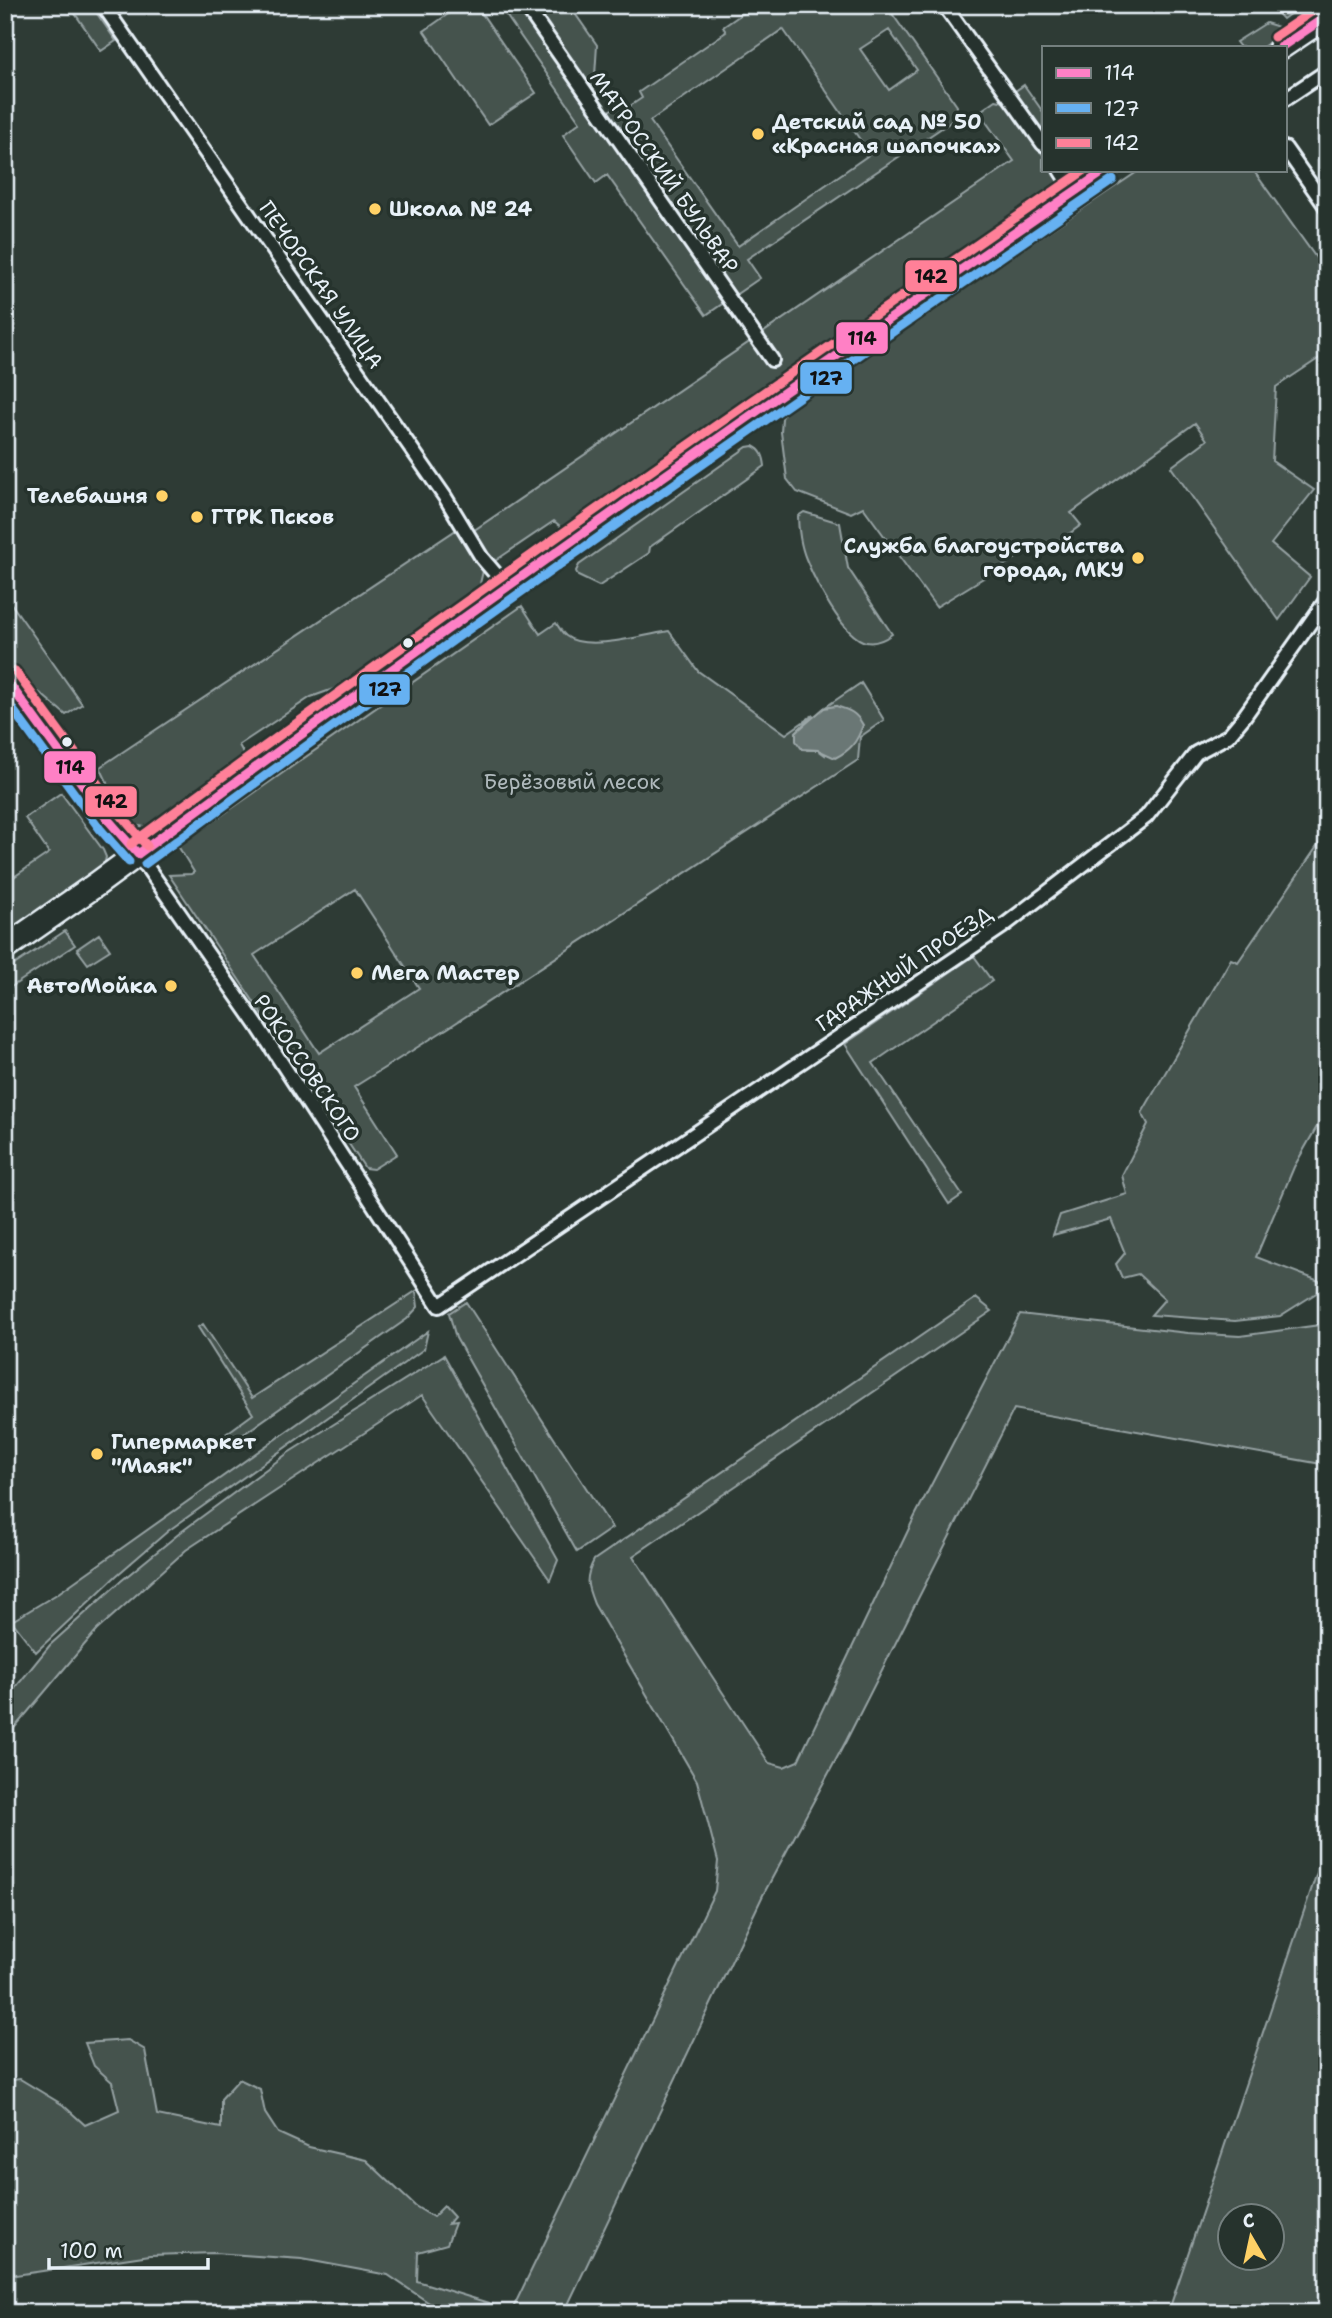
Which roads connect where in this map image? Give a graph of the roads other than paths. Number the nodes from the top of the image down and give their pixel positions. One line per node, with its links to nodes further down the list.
1 (103, 5): 15 (street, ПЕЧОРСКАЯ УЛИЦА)
2 (525, 5): 14 (street, МАТРОССКИЙ БУЛЬВАР)
3 (944, 5): 8 (street)
4 (1327, 16): 5 (highway)
5 (1282, 46)
6 (1327, 71): 7 (street)
7 (1286, 98)
8 (1042, 143)
9 (1286, 149): 13 (street)
10 (1061, 172): 12 (street)
11 (1103, 172): 12 (highway)
12 (1074, 192): 15 (highway)
13 (1325, 200)
14 (772, 360)
15 (507, 587): 18 (highway)
16 (1327, 598): 20 (street, ГАРАЖНЫЙ ПРОЕЗД)
17 (5, 678): 18 (main road)
18 (138, 854): 19 (highway); 20 (street, РОКОССОВСКОГО)
19 (5, 948)
20 (439, 1306)

